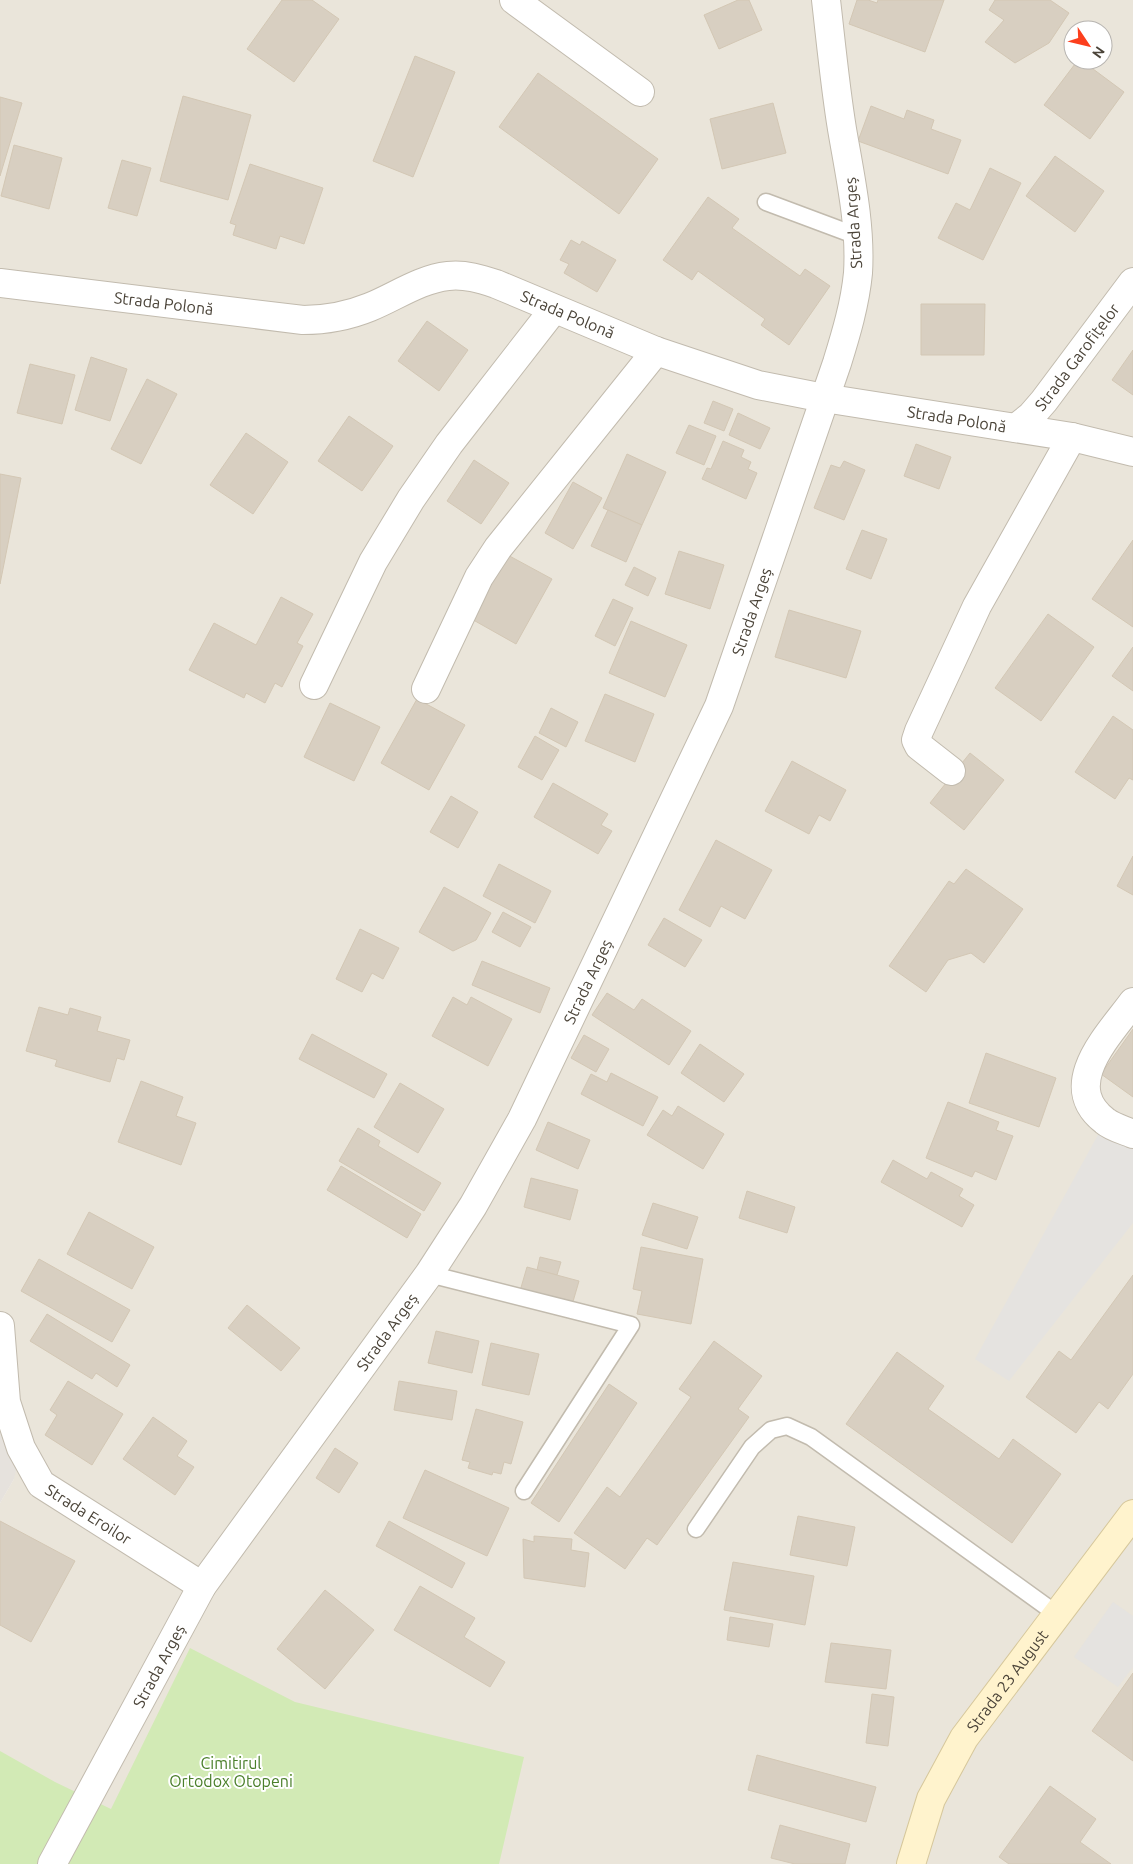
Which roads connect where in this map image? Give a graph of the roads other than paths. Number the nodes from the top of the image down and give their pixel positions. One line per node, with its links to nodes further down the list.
1 (514, 0): 3 (street)
2 (826, 0): 5 (street, Strada Argeș)
3 (640, 92)
4 (766, 202): 5 (lane)
5 (857, 236): 10 (street, Strada Argeș)
6 (1133, 282): 11 (street, Strada Garofițelor)
7 (0, 283): 8 (street, Strada Polonă)
8 (554, 309): 9 (street, Strada Polonă); 14 (street)
9 (656, 351): 10 (street, Strada Polonă); 15 (street)
10 (824, 398): 11 (street, Strada Polonă); 19 (street, Strada Argeș)
11 (1016, 428): 12 (street, Strada Polonă)
12 (1072, 437): 13 (street, Strada Polonă); 16 (street)
13 (1133, 452)
14 (314, 685)
15 (426, 689)
16 (951, 770)
17 (1133, 1002): 18 (street)
18 (1133, 1134)
19 (429, 1274): 21 (lane); 24 (street, Strada Argeș)
20 (0, 1326): 24 (street, Strada Eroilor)
21 (524, 1491)
22 (1133, 1514): 25 (main road, Strada 23 August)
23 (696, 1529): 25 (lane)
24 (202, 1586): 26 (street, Strada Argeș)
25 (1058, 1615): 27 (main road, Strada 23 August)
26 (52, 1864)
27 (911, 1864)

